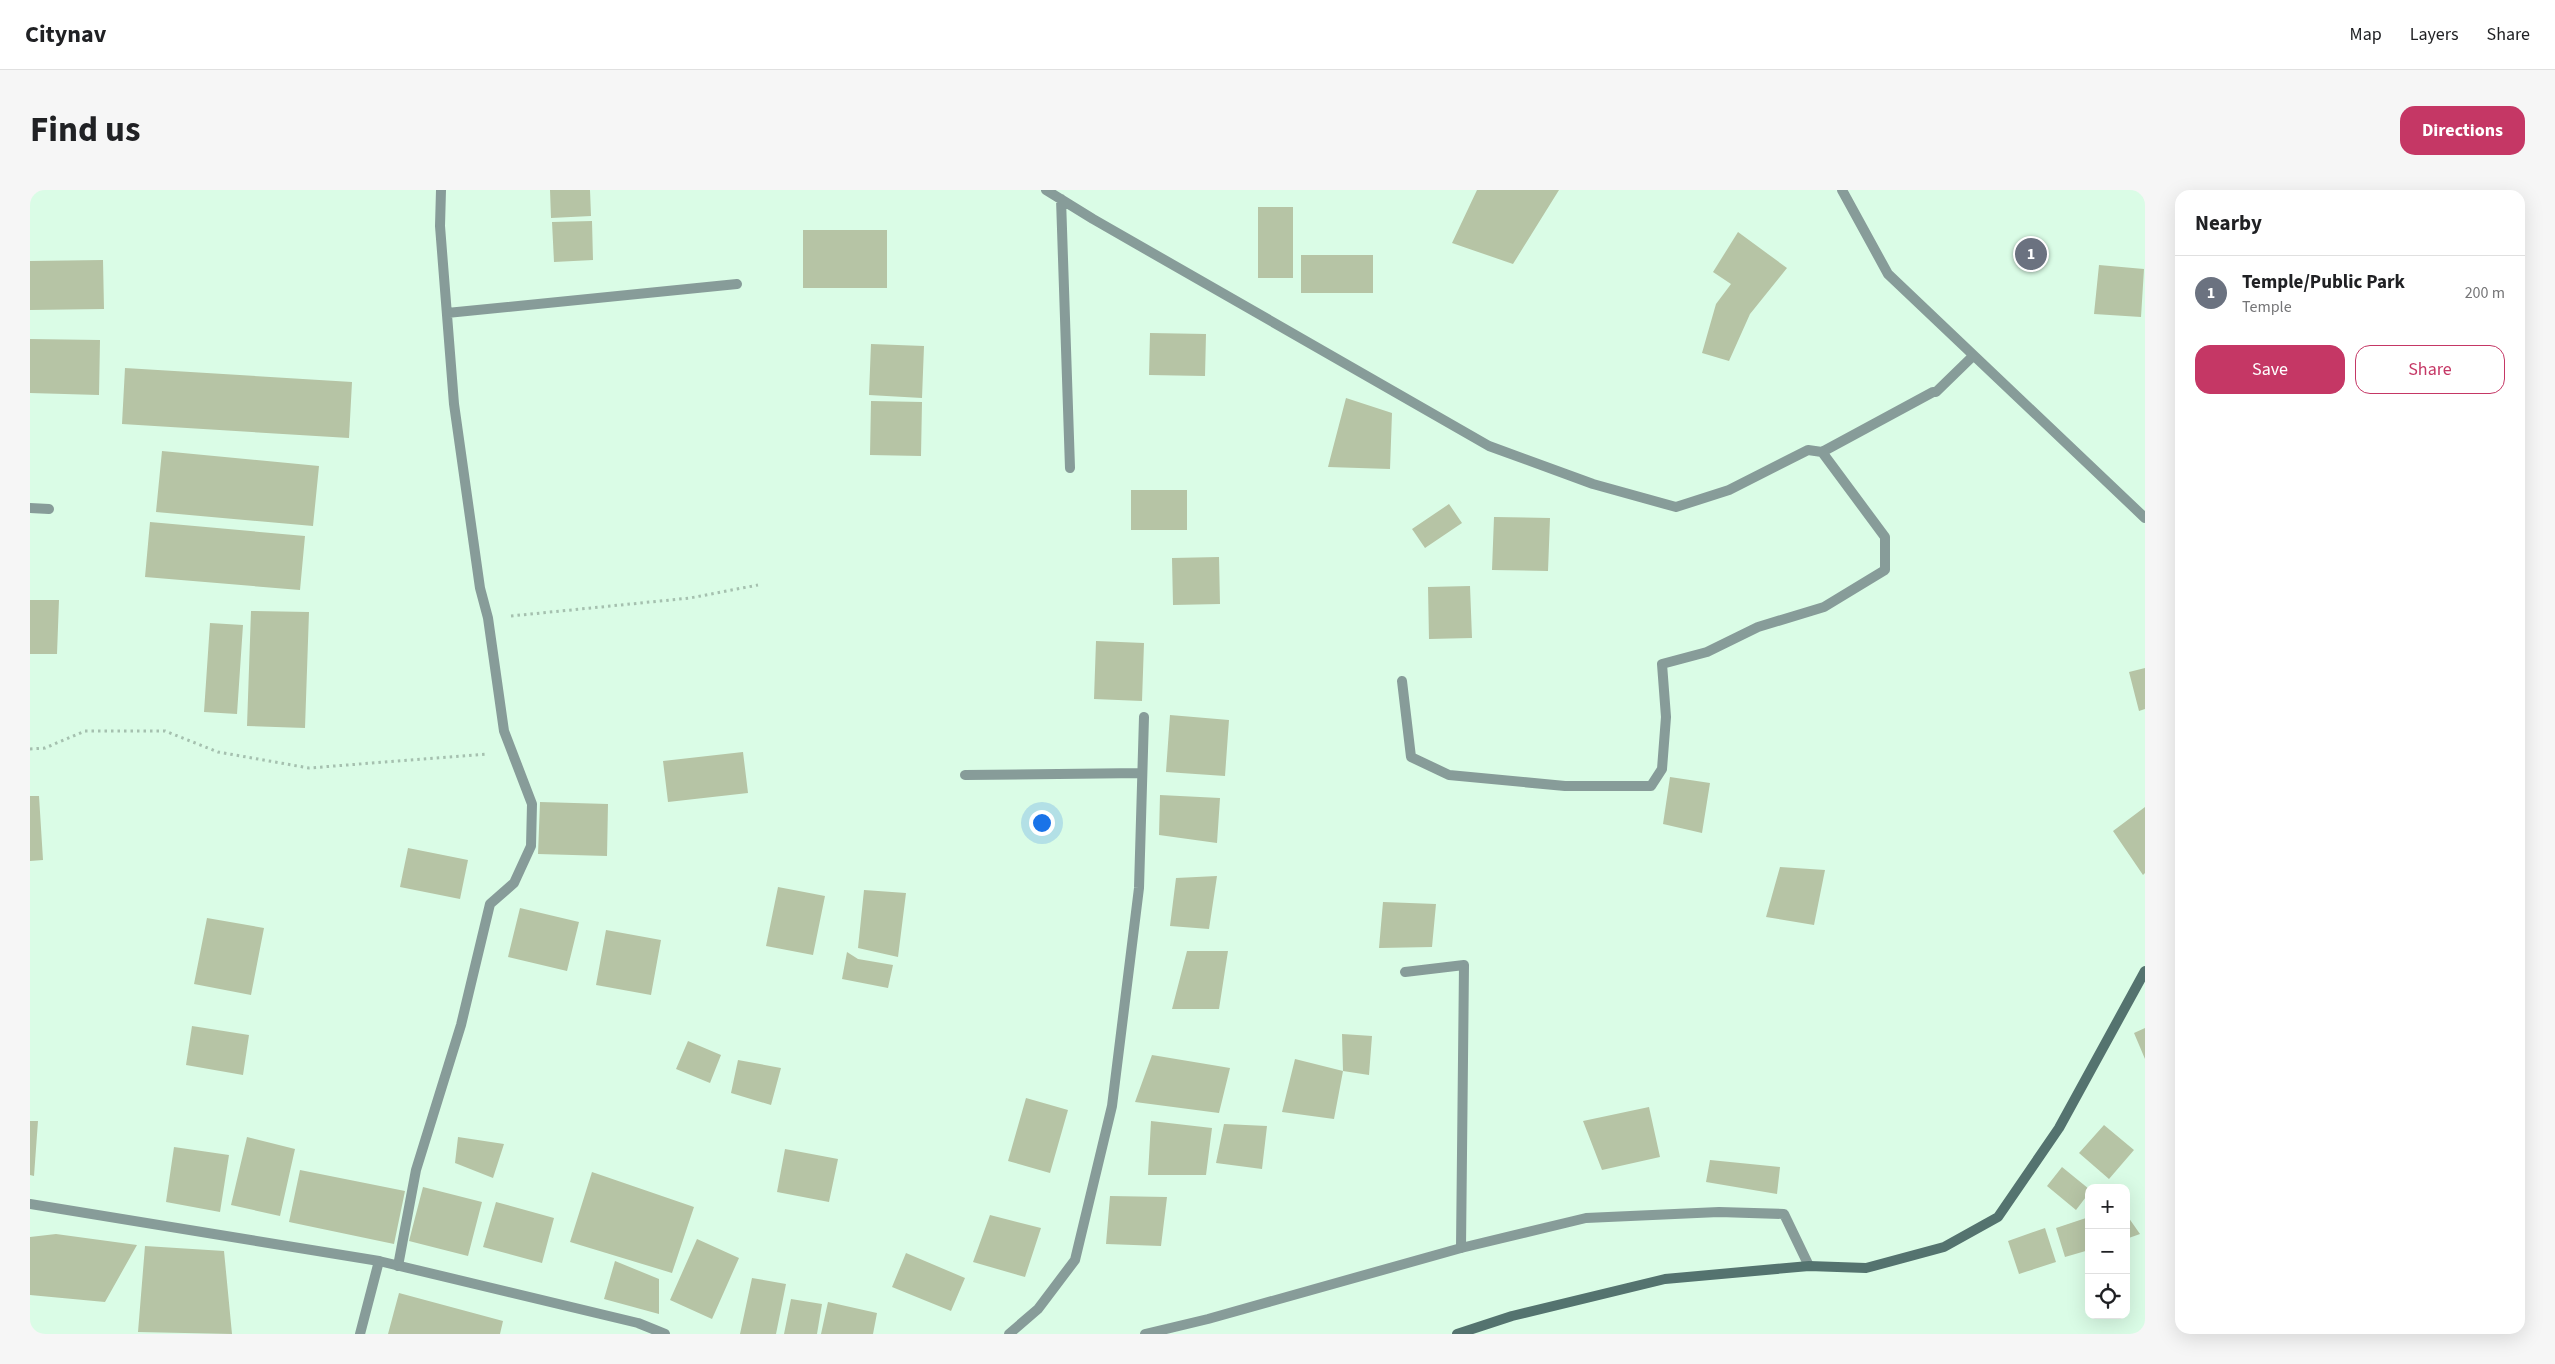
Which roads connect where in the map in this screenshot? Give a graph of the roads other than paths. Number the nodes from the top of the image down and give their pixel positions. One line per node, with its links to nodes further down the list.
1 (441, 190): 6 (street)
2 (1046, 190): 4 (street)
3 (1842, 190): 7 (street)
4 (1061, 199): 8 (street); 9 (street)
5 (737, 284): 6 (street)
6 (447, 313): 22 (street)
7 (1973, 356): 8 (street); 12 (street)
8 (1822, 452): 13 (street)
9 (1070, 468)
10 (30, 508): 11 (street)
11 (49, 509)
12 (2145, 518)
13 (1402, 681)
14 (1144, 717): 15 (street)
15 (1142, 774): 16 (street); 26 (street)
16 (965, 775)
17 (2145, 971): 23 (main road)
18 (1405, 972): 20 (street)
19 (30, 1204): 21 (street)
20 (1461, 1248): 23 (street); 27 (street)
21 (379, 1261): 22 (street); 24 (street)
22 (398, 1266): 25 (street)
23 (1809, 1266): 28 (main road)
24 (360, 1334)
25 (665, 1334)
26 (1009, 1334)
27 (1145, 1334)
28 (1457, 1334)

